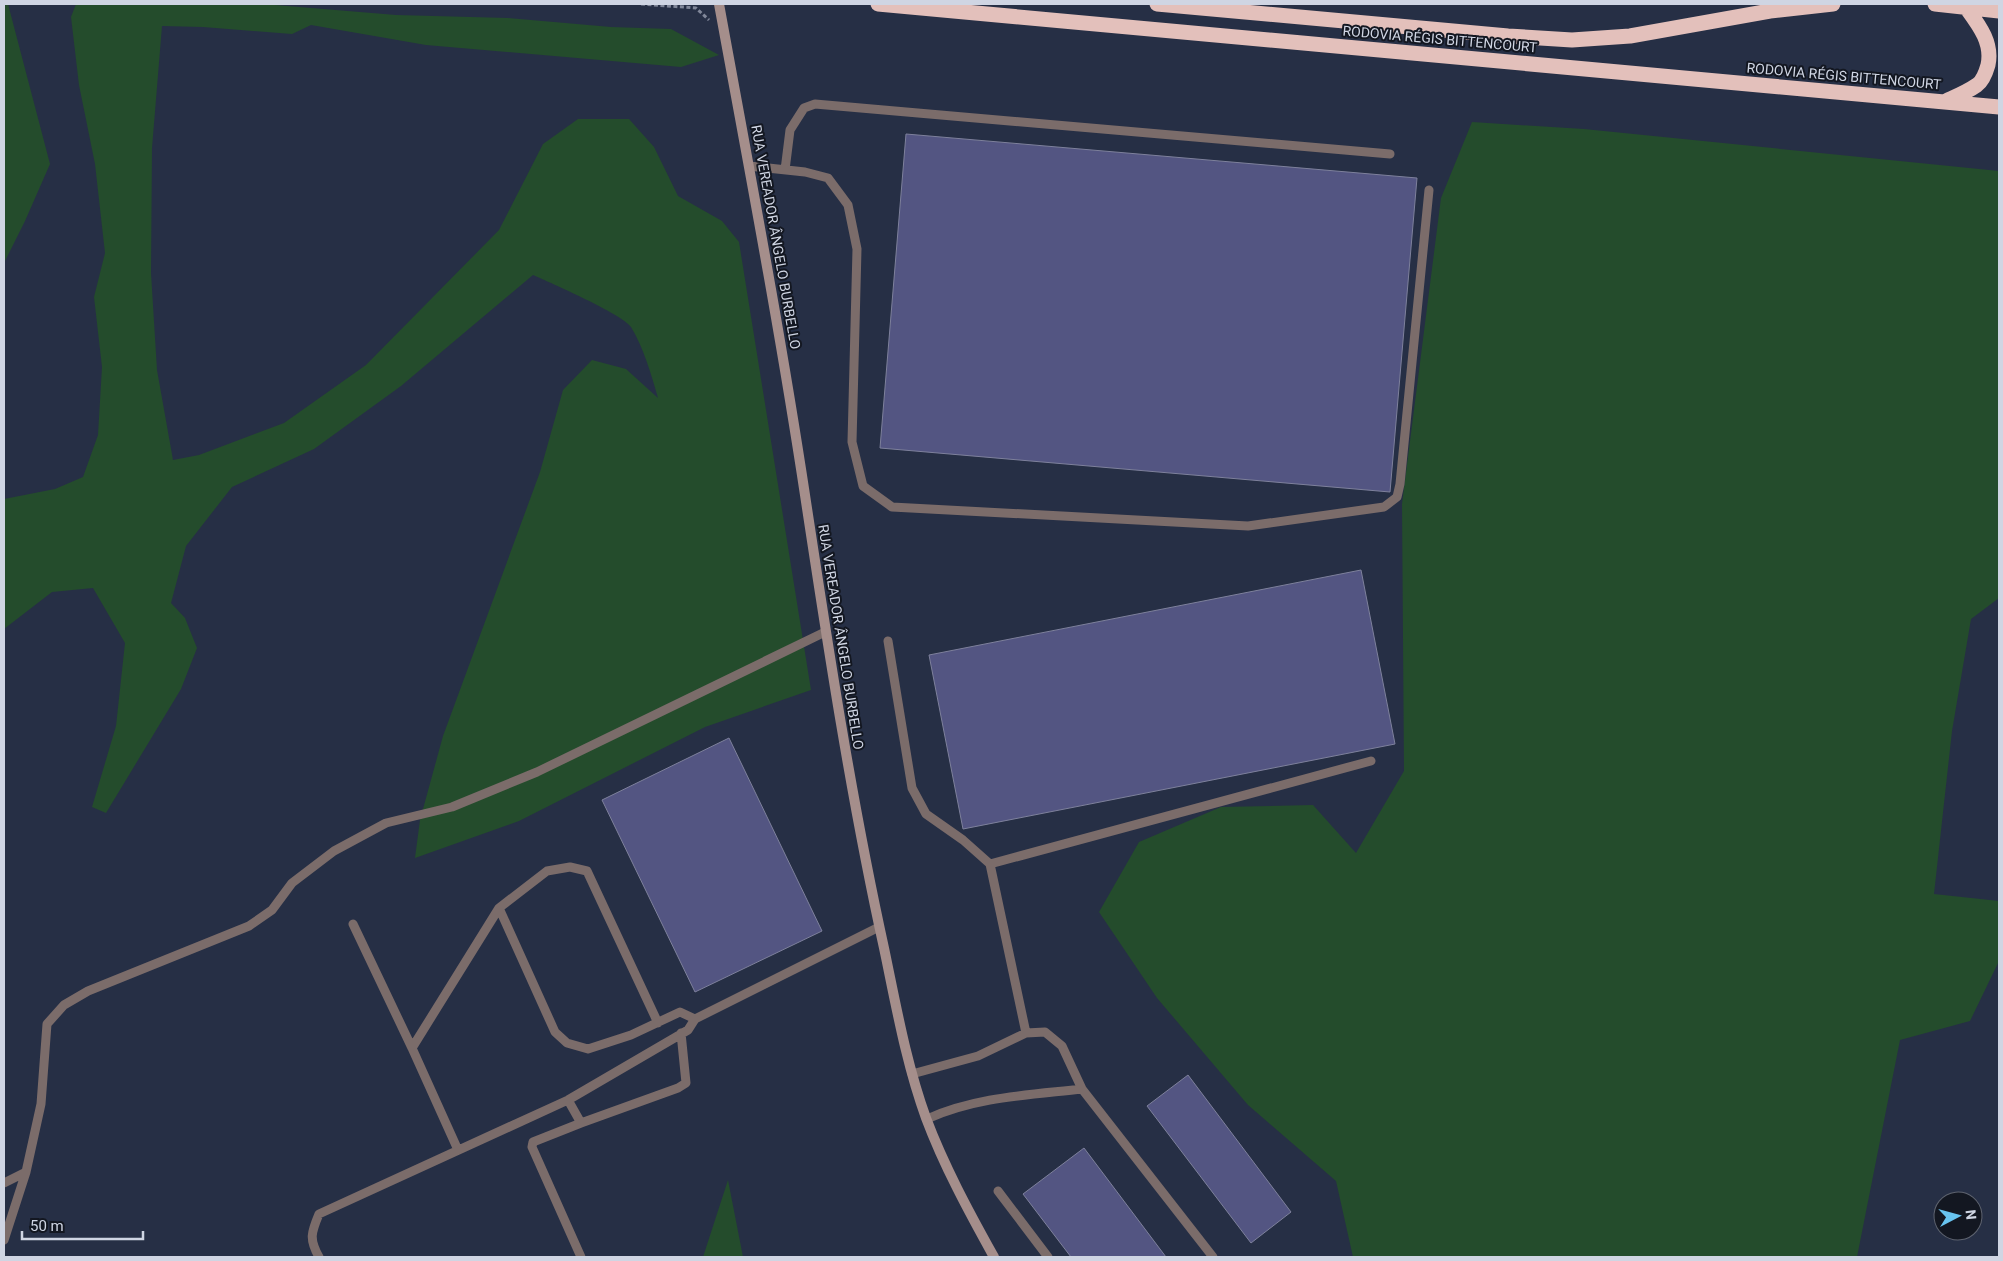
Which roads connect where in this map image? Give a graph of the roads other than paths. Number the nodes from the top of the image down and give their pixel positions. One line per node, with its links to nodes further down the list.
1 (719, 4): 11 (main road, RUA VEREADOR ÂNGELO BURBELLO)
2 (878, 4): 8 (highway, RODOVIA RÉGIS BITTENCOURT)
3 (1157, 4): 4 (highway, RODOVIA RÉGIS BITTENCOURT)
4 (1833, 4)
5 (1935, 4): 6 (highway)
6 (1965, 6): 7 (highway); 8 (highway)
7 (1999, 11)
8 (1944, 102): 9 (highway, RODOVIA RÉGIS BITTENCOURT)
9 (1999, 107)
10 (1390, 154): 12 (lane)
11 (749, 166): 12 (lane); 14 (main road, RUA VEREADOR ÂNGELO BURBELLO)
12 (785, 170): 13 (lane)
13 (1429, 190)
14 (825, 632): 20 (main road, RUA VEREADOR ÂNGELO BURBELLO); 32 (lane)
15 (888, 641): 17 (lane)
16 (1371, 761): 17 (lane)
17 (990, 864): 24 (lane)
18 (500, 908): 22 (lane); 22 (lane); 25 (lane)
19 (353, 924): 25 (lane)
20 (879, 926): 21 (lane); 26 (main road, RUA VEREADOR ÂNGELO BURBELLO)
21 (695, 1019): 22 (lane); 23 (lane)
22 (658, 1024)
23 (681, 1033): 28 (lane); 30 (lane)
24 (1026, 1033): 26 (lane); 27 (lane)
25 (412, 1048): 31 (lane)
26 (912, 1074): 29 (main road, RUA VEREADOR ÂNGELO BURBELLO)
27 (1082, 1089): 29 (lane); 40 (lane)
28 (568, 1100): 30 (lane); 31 (lane)
29 (927, 1119): 38 (main road, RUA VEREADOR ÂNGELO BURBELLO)
30 (581, 1123): 37 (lane)
31 (458, 1150): 36 (lane)
32 (26, 1172): 33 (lane); 35 (lane)
33 (4, 1183)
34 (998, 1191): 39 (lane)
35 (4, 1240)
36 (319, 1257)
37 (581, 1257)
38 (994, 1257)
39 (1048, 1257)
40 (1213, 1257)

